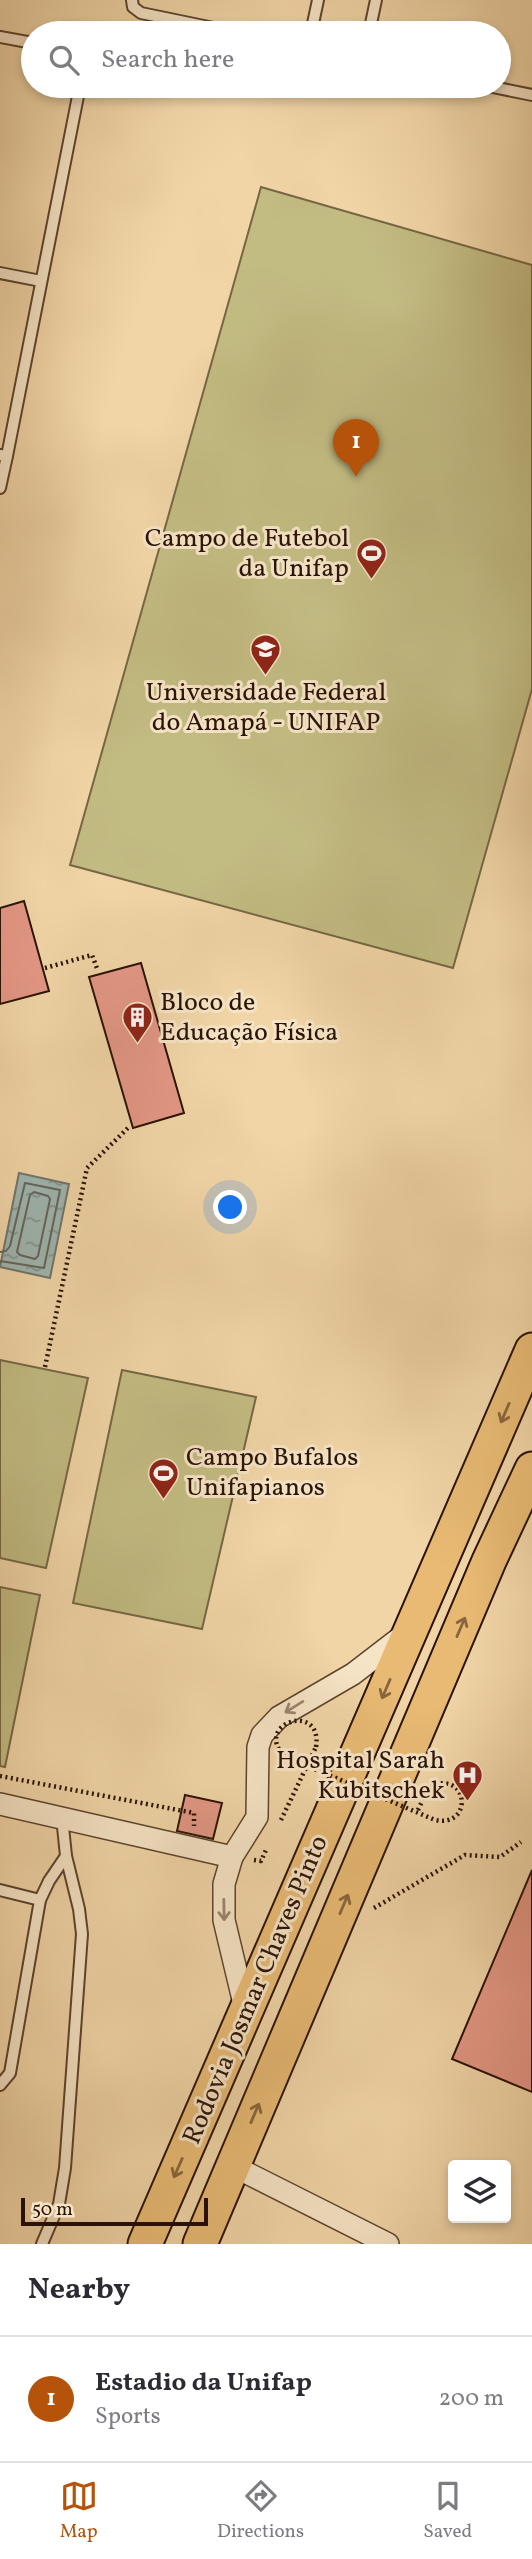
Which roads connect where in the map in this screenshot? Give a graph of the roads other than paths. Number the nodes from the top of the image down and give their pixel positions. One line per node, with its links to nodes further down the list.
1 (132, 0): 4 (lane)
2 (318, 0): 5 (lane)
3 (376, 0): 6 (lane)
4 (180, 21)
5 (314, 21)
6 (372, 21)
7 (0, 37): 8 (lane)
8 (21, 41)
9 (511, 91): 10 (lane)
10 (532, 95)
11 (78, 98): 13 (lane)
12 (0, 273): 13 (lane)
13 (41, 281): 14 (lane)
14 (4, 456): 15 (lane)
15 (0, 488)
16 (532, 1350): 18 (main road, Rodovia Josmar Chaves Pinto, one-way to 18)
17 (532, 1469): 27 (main road, Rodovia Josmar Chaves Pinto, one-way to 17)
18 (412, 1629): 22 (street, one-way to 22); 25 (main road, Rodovia Josmar Chaves Pinto, one-way to 25)
19 (0, 1804): 20 (street)
20 (62, 1817): 21 (lane); 22 (street)
21 (66, 1856): 24 (lane); 28 (lane)
22 (232, 1857): 25 (street, one-way to 25)
23 (0, 1890): 24 (lane)
24 (40, 1900): 26 (lane)
25 (246, 2012): 29 (main road, Rodovia Josmar Chaves Pinto, one-way to 29)
26 (0, 2085)
27 (233, 2166): 30 (main road, Rodovia Josmar Chaves Pinto); 31 (street)
28 (42, 2244)
29 (145, 2244)
30 (200, 2244)
31 (388, 2244)

